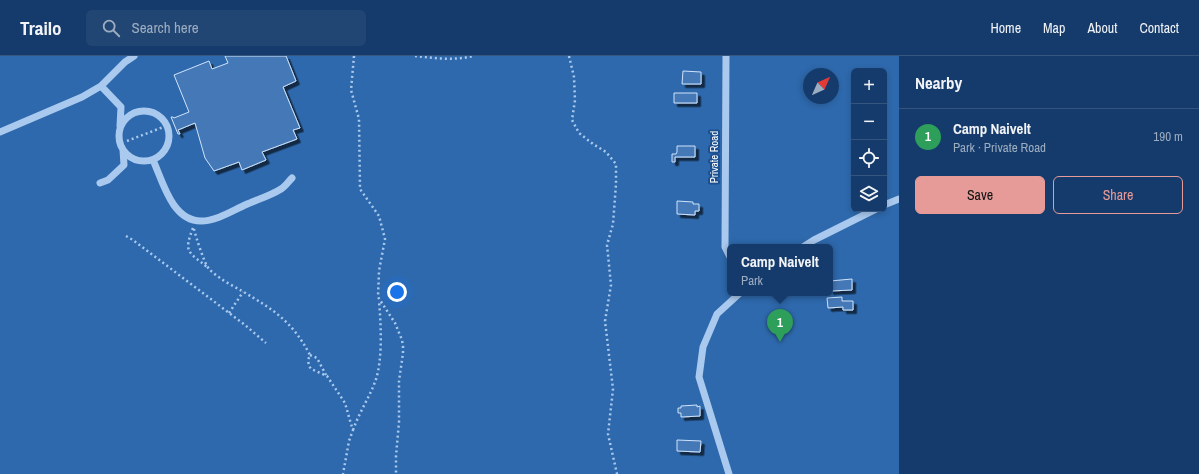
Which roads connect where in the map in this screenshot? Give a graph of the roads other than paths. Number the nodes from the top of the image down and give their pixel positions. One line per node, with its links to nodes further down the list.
1 (134, 56): 3 (street)
2 (726, 56): 18 (street, Private Road)
3 (101, 86): 4 (street); 7 (street)
4 (121, 107): 5 (street); 6 (street)
5 (139, 112): 6 (street); 9 (street)
6 (120, 128): 8 (street)
7 (0, 132)
8 (122, 147): 10 (street); 11 (street)
9 (153, 160): 10 (street); 12 (street)
10 (137, 161): 11 (street)
11 (124, 165): 13 (street)
12 (292, 178)
13 (100, 182)
14 (899, 199): 15 (street)
15 (887, 204)
16 (870, 212): 17 (street)
17 (808, 244)
18 (727, 251)
19 (737, 296): 20 (street)
20 (729, 474)

